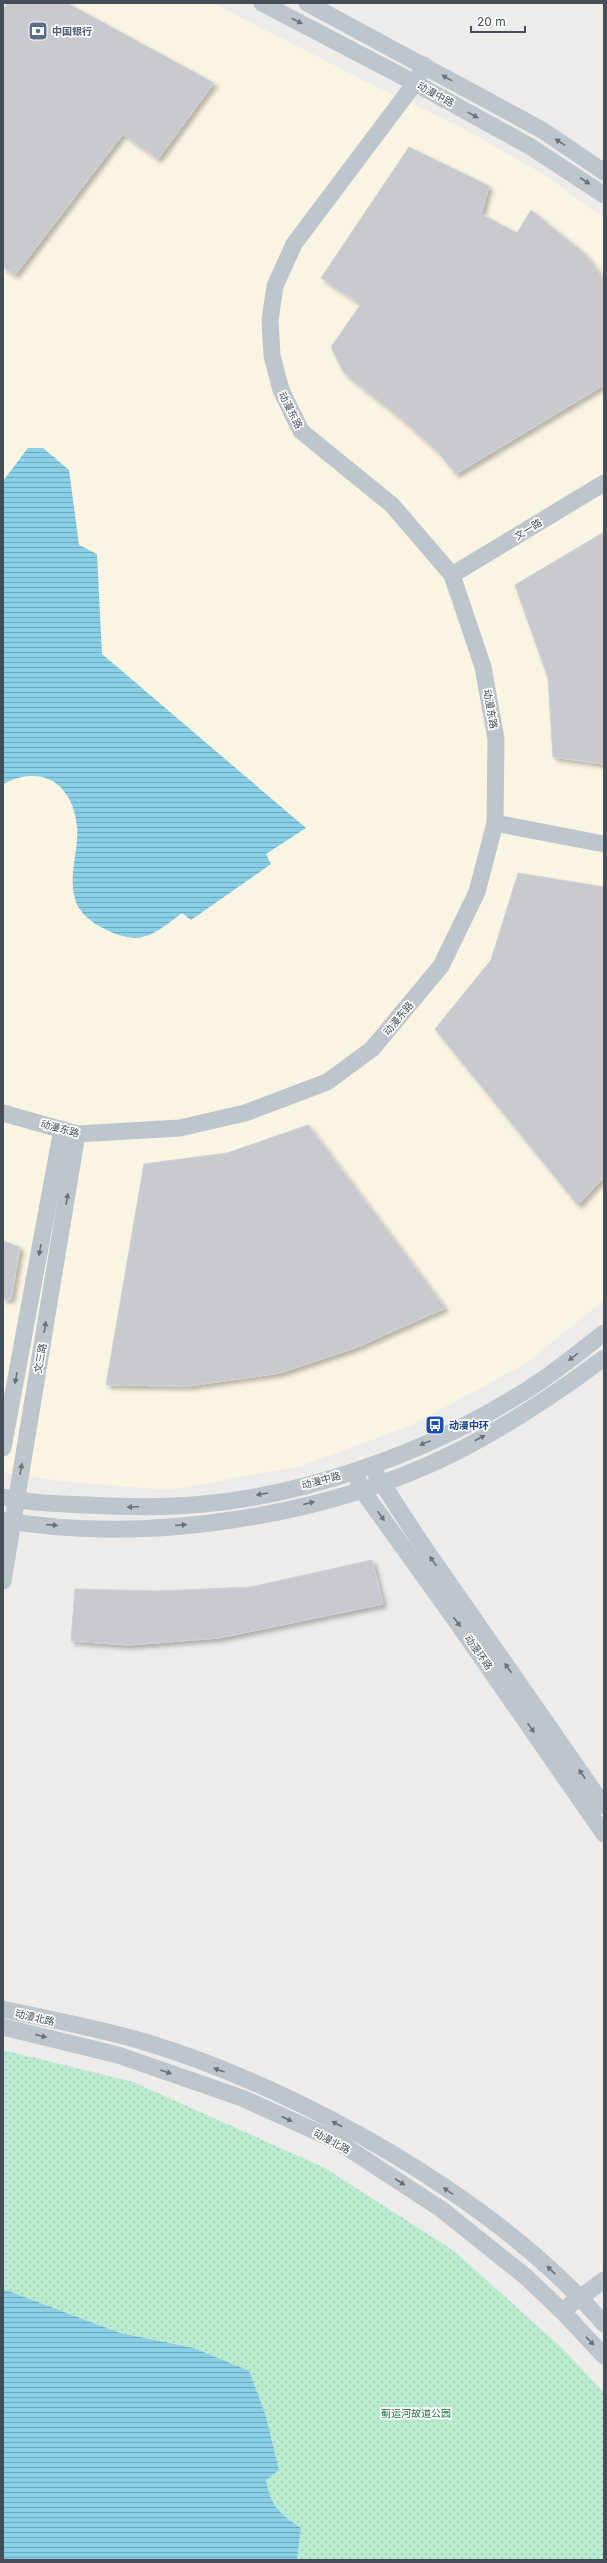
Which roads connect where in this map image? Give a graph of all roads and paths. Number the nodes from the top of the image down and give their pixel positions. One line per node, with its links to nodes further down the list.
1 (262, 3): 4 (street, 动漫中路, one-way to 4)
2 (307, 3): 3 (street, 动漫中路)
3 (424, 65): 4 (street, 动漫东路); 5 (street, 动漫中路, one-way to 3)
4 (415, 82): 6 (street, 动漫中路, one-way to 6); 8 (street, 动漫东路)
5 (604, 172)
6 (604, 195)
7 (604, 483): 8 (street, 文一路)
8 (452, 575): 9 (street, 动漫东路)
9 (495, 823): 10 (street); 12 (street, 动漫东路)
10 (604, 844)
11 (3, 1113): 12 (street, 动漫东路)
12 (70, 1132): 15 (street, 文三路, one-way to 15); 20 (street, 文三路, one-way to 12)
13 (604, 1333): 16 (street, 动漫中路, one-way to 16)
14 (604, 1358): 18 (street, 动漫中路, one-way to 14)
15 (3, 1448)
16 (372, 1465): 17 (street, 动漫中路); 18 (street, 动漫环路)
17 (354, 1471): 19 (street, 动漫环路); 20 (street, 动漫中路, one-way to 20)
18 (381, 1483): 19 (street, 动漫中路); 23 (street, 动漫环路, one-way to 18)
19 (362, 1490): 21 (street, 动漫中路, one-way to 19); 24 (street, 动漫环路, one-way to 24)
20 (9, 1499): 21 (street, 文三路)
21 (8, 1521): 22 (street, 文三路)
22 (3, 1581)
23 (604, 1806)
24 (604, 1834)
25 (3, 2009): 28 (street, 动漫北路, one-way to 25)
26 (3, 2027): 30 (street, 动漫北路, one-way to 30)
27 (604, 2280): 28 (street)
28 (579, 2298): 29 (street, 动漫北路); 30 (street)
29 (598, 2307): 31 (street, 动漫北路); 32 (street)
30 (563, 2312): 32 (street, 动漫北路)
31 (604, 2324)
32 (576, 2326): 33 (street, 动漫北路, one-way to 33)
33 (604, 2356)

